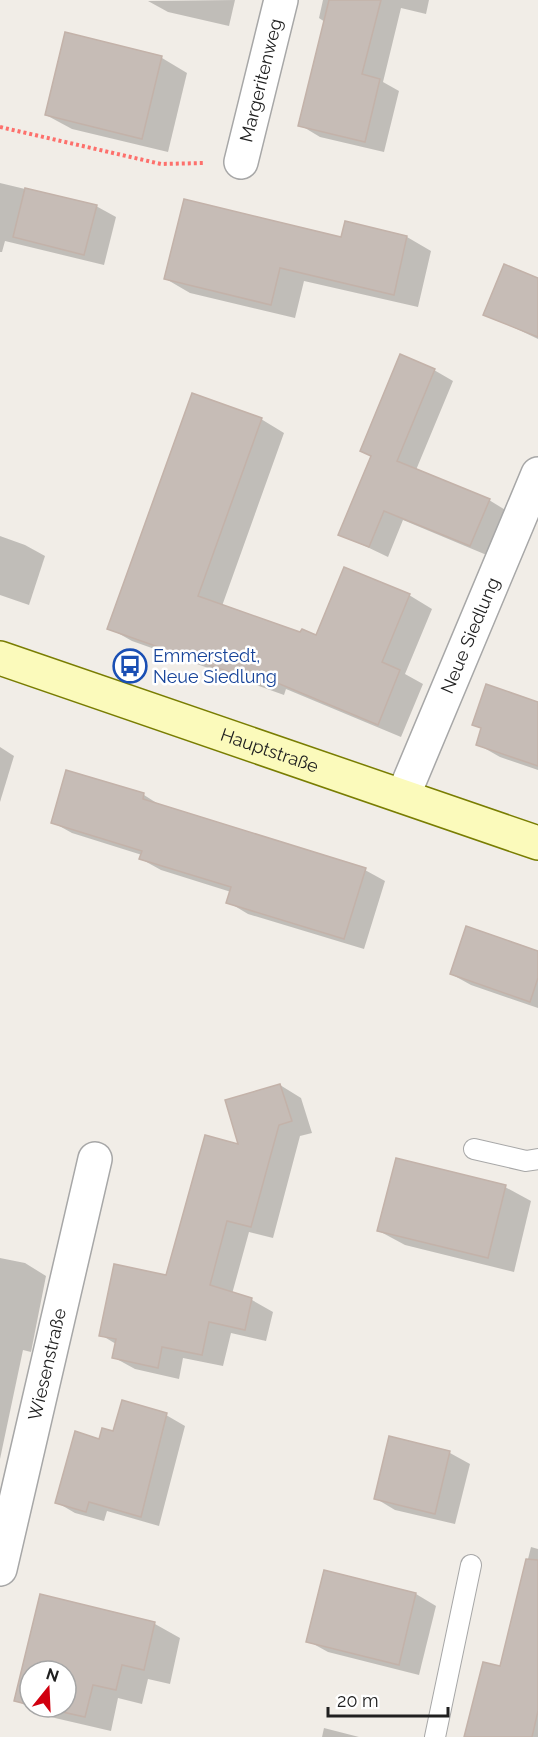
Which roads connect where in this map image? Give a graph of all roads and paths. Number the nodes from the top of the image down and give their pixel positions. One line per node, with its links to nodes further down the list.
1 (281, 0): 3 (street, Margeritenweg)
2 (0, 127): 3 (path)
3 (241, 162)
4 (538, 474): 6 (street, Neue Siedlung)
5 (0, 658): 6 (main road, Hauptstraße)
6 (403, 796): 7 (main road, Hauptstraße)
7 (538, 843)
8 (474, 1149): 10 (lane)
9 (94, 1159): 12 (street, Wiesenstraße)
10 (538, 1159)
11 (471, 1565): 13 (lane)
12 (0, 1569)
13 (435, 1737)

